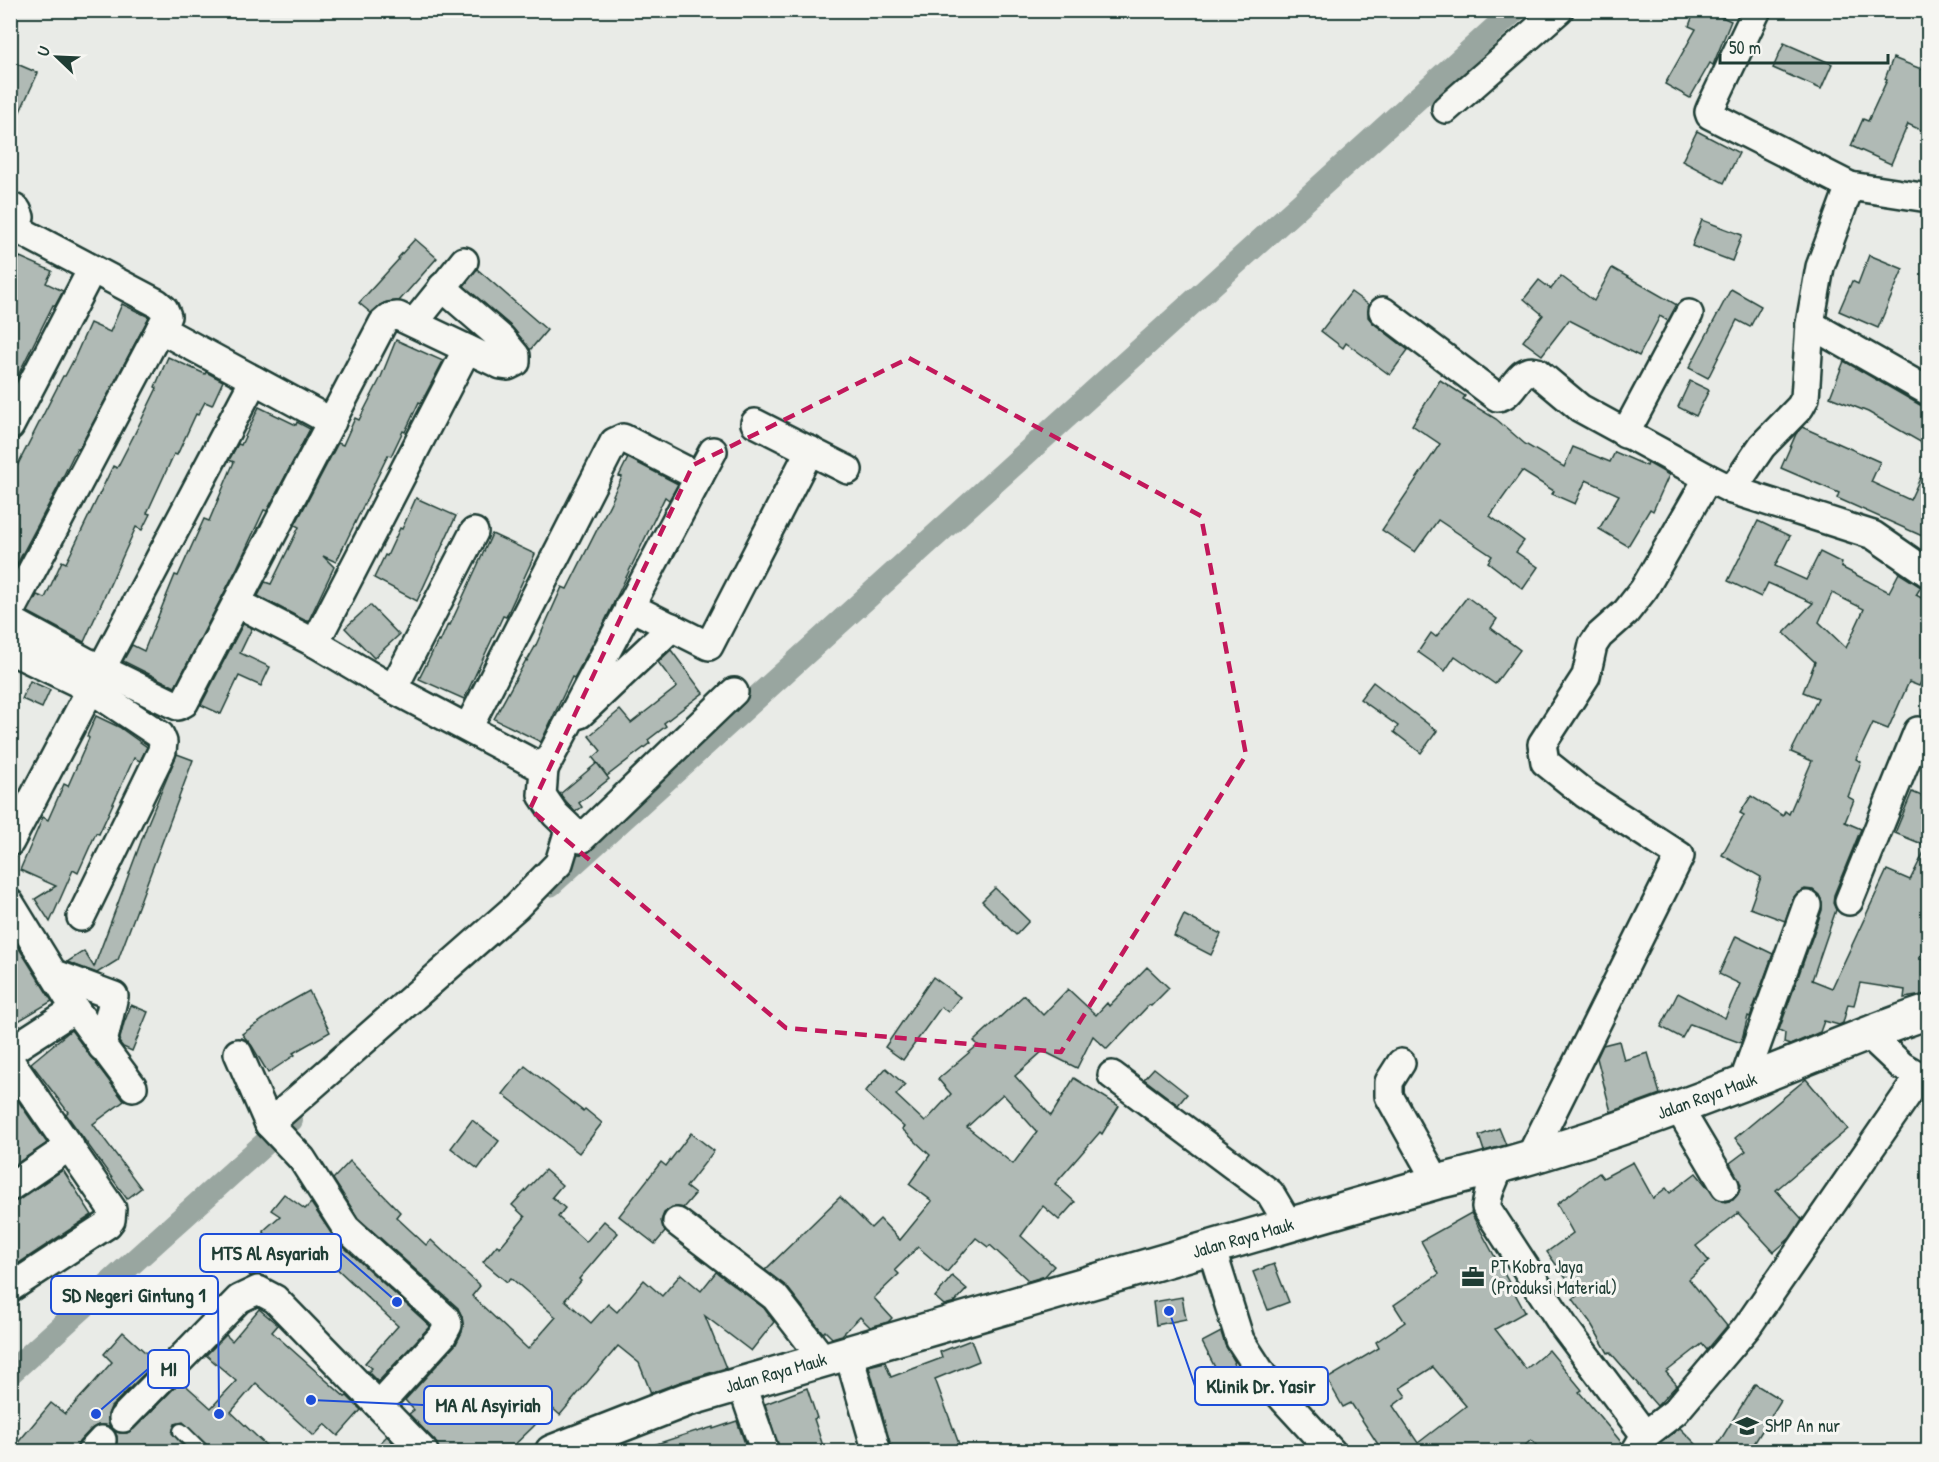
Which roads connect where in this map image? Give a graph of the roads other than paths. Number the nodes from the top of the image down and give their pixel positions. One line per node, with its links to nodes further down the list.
1 (1559, 10): 3 (street)
2 (1757, 10): 4 (street)
3 (1446, 109)
4 (1850, 186): 5 (street); 13 (street)
5 (1929, 198)
6 (12, 224): 8 (street)
7 (464, 261): 9 (street)
8 (92, 269): 14 (street); 20 (street)
9 (442, 287): 12 (street); 15 (street)
10 (1383, 310): 21 (street)
11 (1689, 314): 21 (street)
12 (414, 323): 15 (street); 18 (street)
13 (1810, 324): 17 (street); 27 (street)
14 (160, 329): 16 (street); 32 (street)
15 (466, 349): 35 (street)
16 (246, 376): 18 (street); 37 (street)
17 (1929, 391)
18 (332, 422): 30 (street)
19 (755, 423): 22 (street)
20 (10, 426)
21 (1625, 434): 26 (street)
22 (810, 450): 24 (street); 34 (street)
23 (713, 451): 25 (street)
24 (848, 470)
25 (699, 477): 31 (street); 41 (street)
26 (1708, 478): 27 (street); 67 (street)
27 (1732, 490): 29 (street)
28 (474, 532): 38 (street)
29 (1929, 573)
30 (237, 603): 35 (street); 37 (street)
31 (629, 606): 34 (street); 42 (street)
32 (10, 612)
33 (10, 620): 37 (street)
34 (672, 627): 42 (street)
35 (315, 643): 38 (street)
36 (10, 650): 37 (street)
37 (89, 675): 44 (street); 46 (street); 50 (street)
38 (393, 689): 41 (street)
39 (734, 692): 45 (street)
40 (1925, 726): 47 (street)
41 (468, 728): 43 (street)
42 (564, 729): 43 (street)
43 (544, 769): 45 (street)
44 (10, 808)
45 (570, 830): 65 (street)
46 (10, 842)
47 (1849, 901)
48 (10, 903): 51 (street)
49 (1807, 905): 62 (street)
50 (81, 917)
51 (55, 974): 52 (street); 55 (street)
52 (75, 1009): 55 (street); 56 (street)
53 (1929, 1012): 54 (main road, Jalan Raya Mauk)
54 (1867, 1033): 61 (street); 62 (main road, Jalan Raya Mauk)
55 (102, 1047): 63 (street)
56 (10, 1051)
57 (238, 1053): 65 (street)
58 (1401, 1063): 69 (street)
59 (14, 1074): 66 (street)
60 (1112, 1075): 73 (street)
61 (1924, 1078): 81 (street)
62 (1743, 1083): 64 (main road, Jalan Raya Mauk)
63 (133, 1087)
64 (1678, 1107): 67 (main road, Jalan Raya Mauk); 70 (street)
65 (272, 1127): 78 (street)
66 (70, 1146): 71 (street); 75 (street)
67 (1530, 1157): 68 (main road, Jalan Raya Mauk)
68 (1499, 1168): 69 (main road, Jalan Raya Mauk); 81 (street)
69 (1437, 1182): 73 (main road, Jalan Raya Mauk)
70 (1725, 1186)
71 (10, 1187)
72 (677, 1222): 76 (street)
73 (1289, 1225): 74 (main road, Jalan Raya Mauk)
74 (1211, 1247): 76 (main road, Jalan Raya Mauk); 87 (street)
75 (10, 1288)
76 (836, 1355): 77 (main road, Jalan Raya Mauk); 86 (street)
77 (741, 1383): 84 (main road, Jalan Raya Mauk); 85 (street)
78 (379, 1406): 79 (street); 83 (street)
79 (123, 1418)
80 (181, 1431): 82 (lane)
81 (1640, 1443)
82 (202, 1452)
83 (424, 1452)
84 (552, 1452)
85 (765, 1452)
86 (877, 1452)
87 (1332, 1452)

